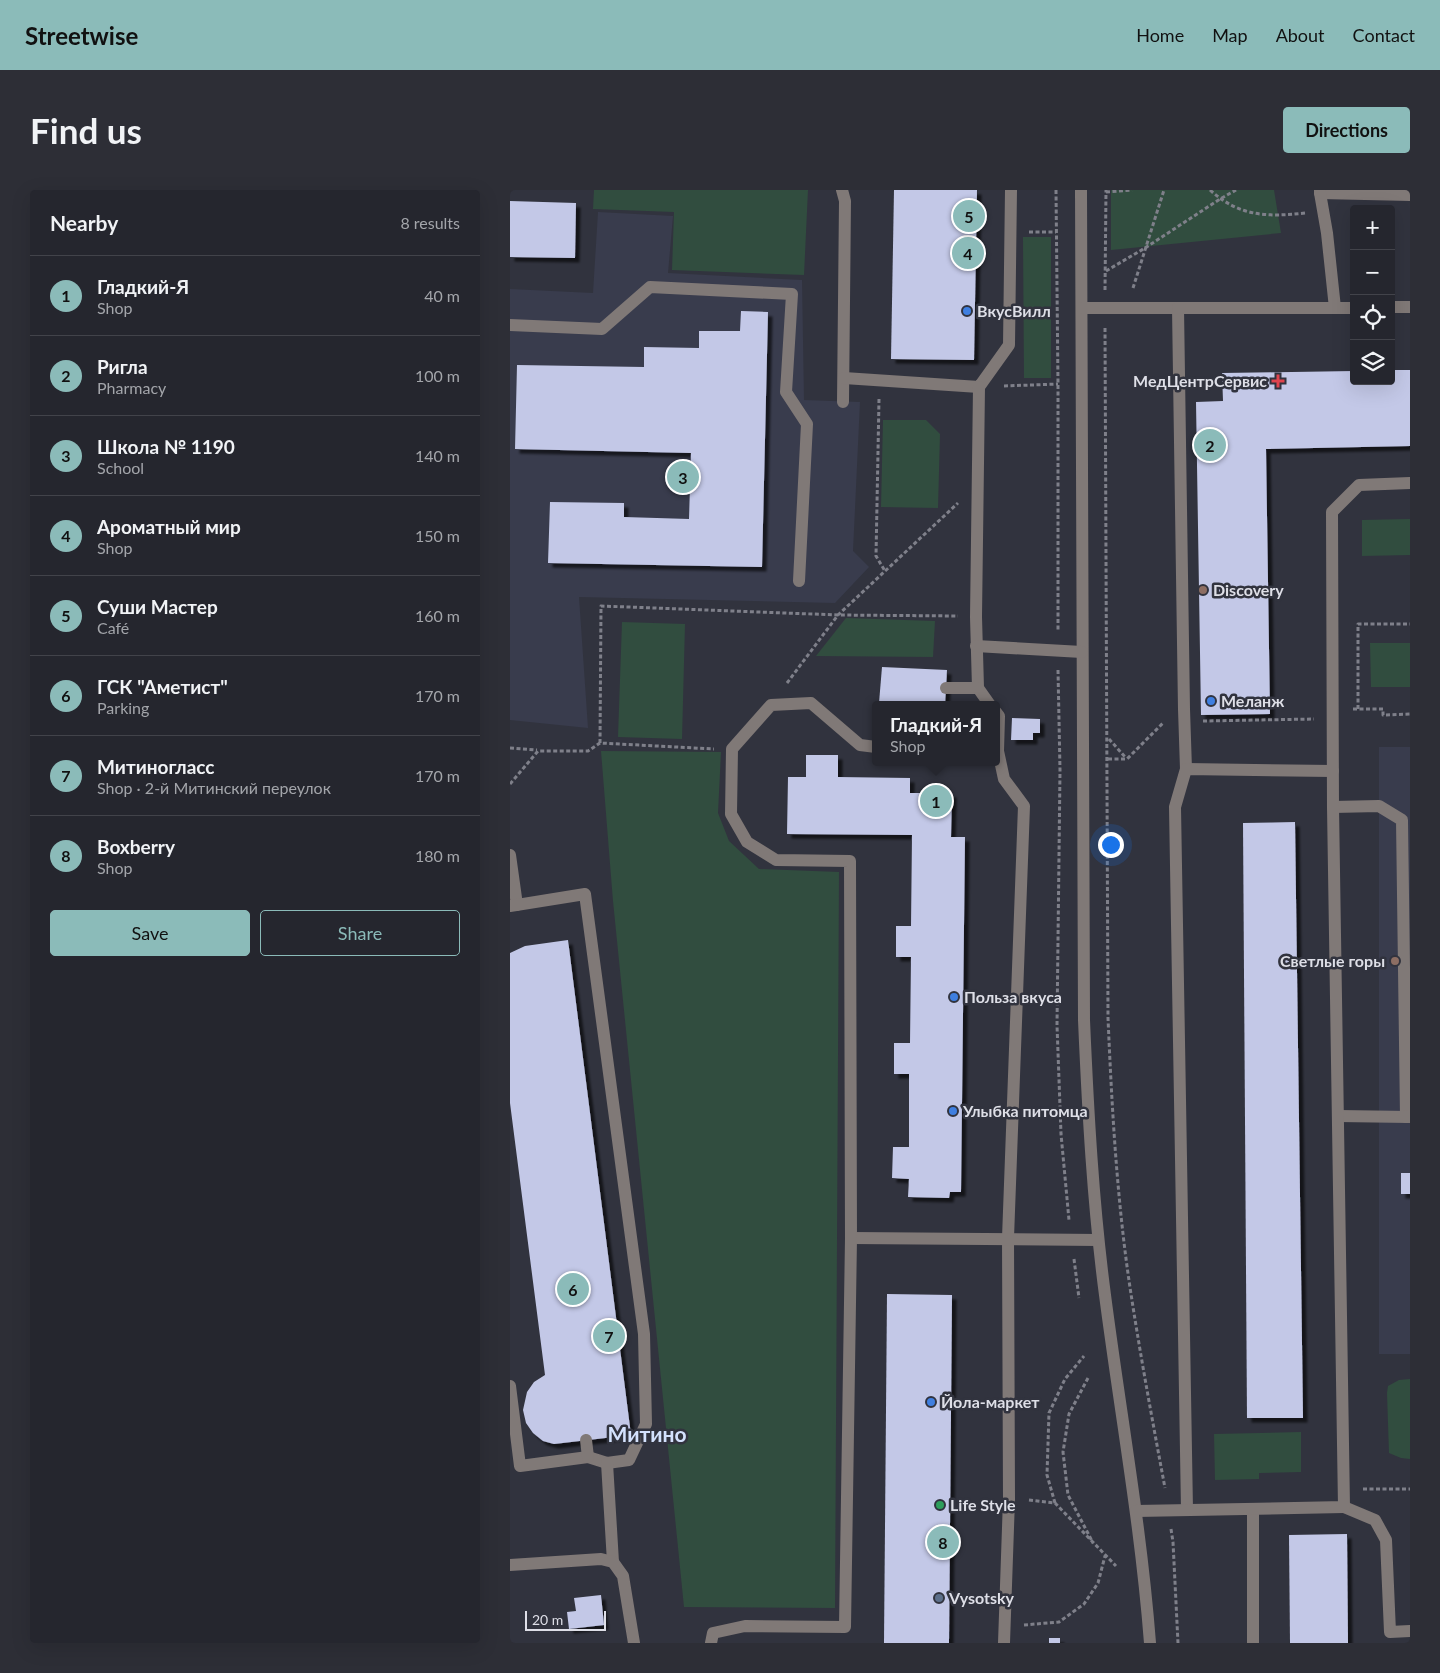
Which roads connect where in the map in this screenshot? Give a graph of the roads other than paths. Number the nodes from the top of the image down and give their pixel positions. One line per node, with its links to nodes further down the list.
1 (842, 190): 13 (street)
2 (1011, 190): 14 (street)
3 (1081, 190): 8 (street)
4 (1320, 192): 5 (street); 10 (street)
5 (1410, 195)
6 (1395, 307): 7 (street)
7 (1410, 307)
8 (1082, 308): 9 (street); 19 (street)
9 (1178, 308): 10 (street); 25 (street)
10 (1335, 308): 11 (street)
11 (1350, 308)
12 (510, 325): 17 (street)
13 (844, 378): 14 (street); 15 (street)
14 (979, 387): 18 (street)
15 (843, 402)
16 (1410, 483): 26 (street)
17 (799, 581)
18 (976, 646): 19 (street); 21 (street)
19 (1082, 652): 35 (street)
20 (946, 688): 21 (street)
21 (978, 688): 22 (street)
22 (987, 701)
23 (872, 746): 33 (street)
24 (1000, 763): 34 (street)
25 (1186, 769): 26 (street); 42 (street)
26 (1333, 771): 27 (street)
27 (1334, 807): 28 (street); 31 (street)
28 (1406, 820): 32 (street)
29 (510, 855): 30 (street)
30 (513, 906): 39 (street)
31 (1338, 1116): 32 (street); 40 (street)
32 (1408, 1117)
33 (851, 1238): 34 (street); 48 (street)
34 (1008, 1238): 35 (street); 49 (street)
35 (1098, 1240): 43 (street)
36 (510, 1386): 38 (street)
37 (586, 1440): 38 (street)
38 (588, 1457): 39 (street)
39 (607, 1463): 44 (street)
40 (1344, 1507): 41 (street); 46 (street)
41 (1253, 1509): 42 (street); 51 (street)
42 (1187, 1510): 43 (street)
43 (1136, 1511): 50 (street)
44 (613, 1562): 45 (street); 47 (street)
45 (510, 1565)
46 (1410, 1632)
47 (634, 1643)
48 (711, 1643)
49 (1004, 1643)
50 (1150, 1643)
51 (1253, 1643)

